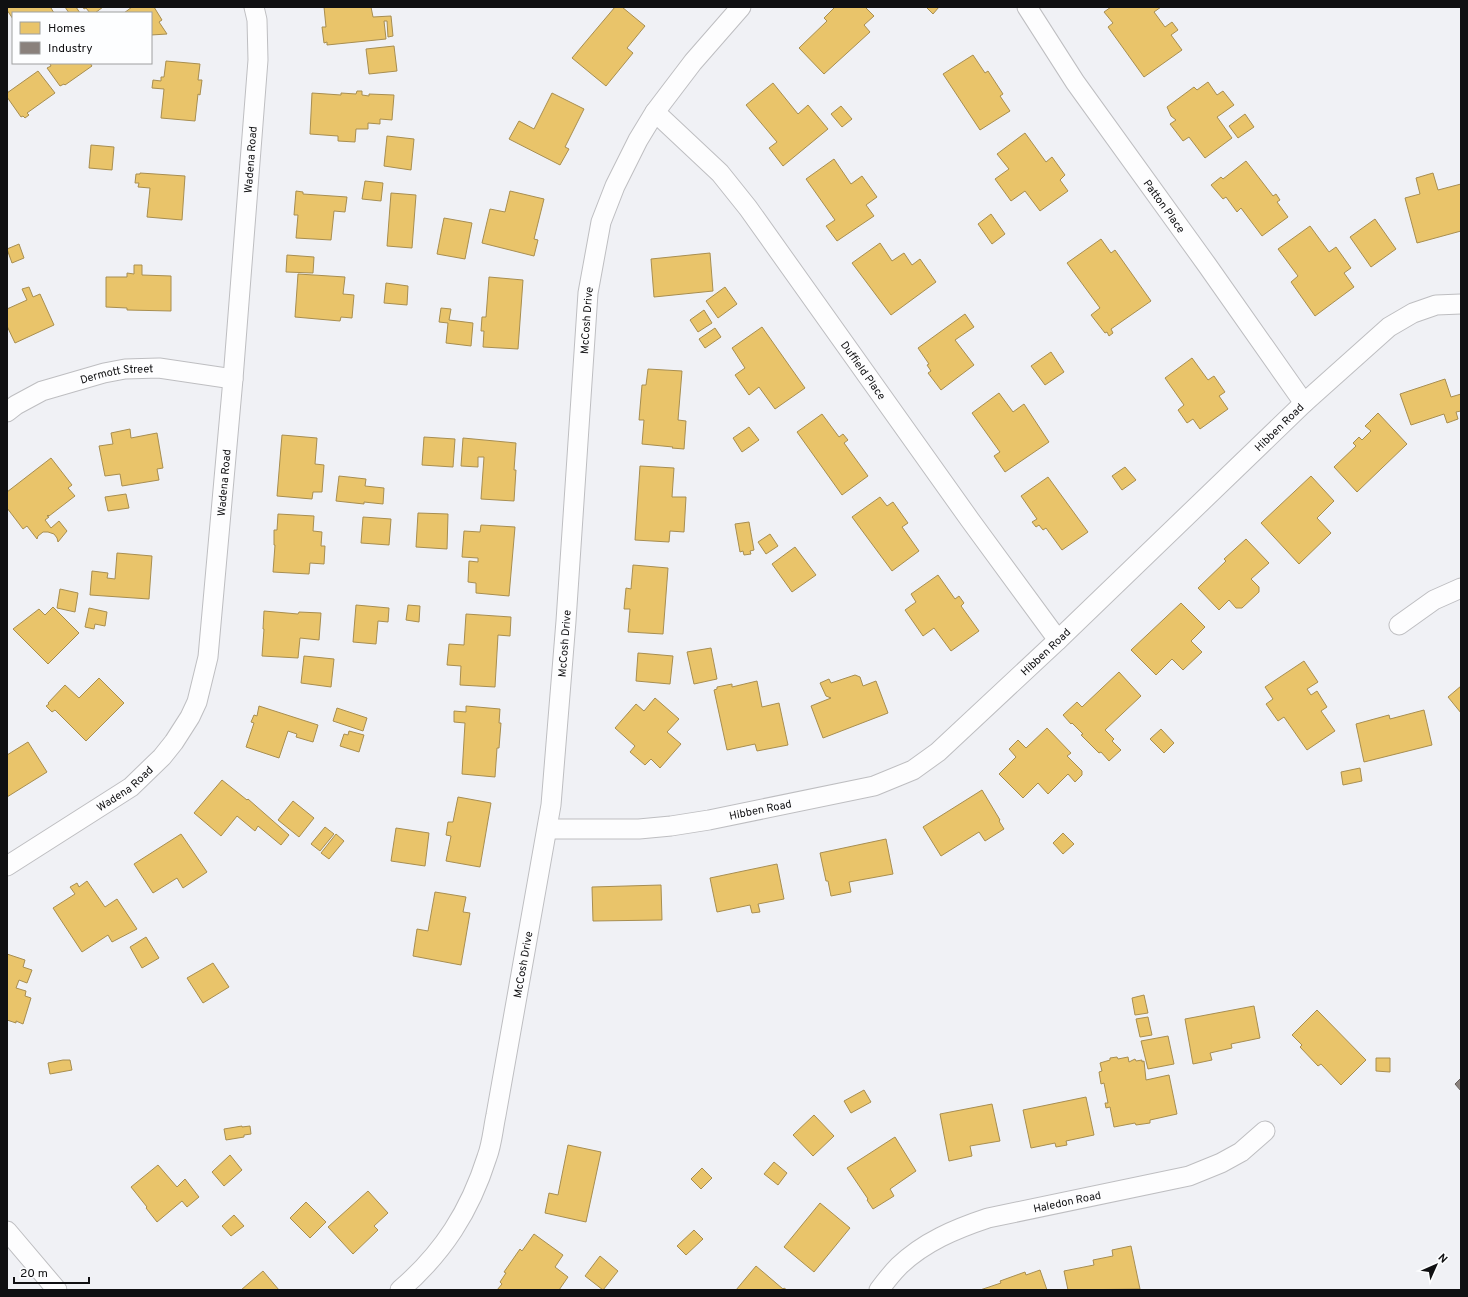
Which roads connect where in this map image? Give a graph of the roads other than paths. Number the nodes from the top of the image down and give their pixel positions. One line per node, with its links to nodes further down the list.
1 (254, 7): 6 (street, Wadena Road)
2 (741, 7): 4 (street, McCosh Drive)
3 (1027, 7): 7 (street, Patton Place)
4 (655, 112): 11 (street, Duffield Place); 12 (street, McCosh Drive)
5 (1461, 304): 7 (street, Hibben Road)
6 (233, 379): 8 (street, Dermott Street); 13 (street, Wadena Road)
7 (1304, 403): 11 (street, Hibben Road)
8 (7, 412)
9 (1461, 588): 10 (street)
10 (1398, 625)
11 (1058, 640): 12 (street, Hibben Road)
12 (548, 829): 17 (street, McCosh Drive)
13 (7, 866)
14 (1265, 1131): 18 (street, Haledon Road)
15 (7, 1231): 16 (street)
16 (57, 1290)
17 (400, 1290)
18 (879, 1290)

